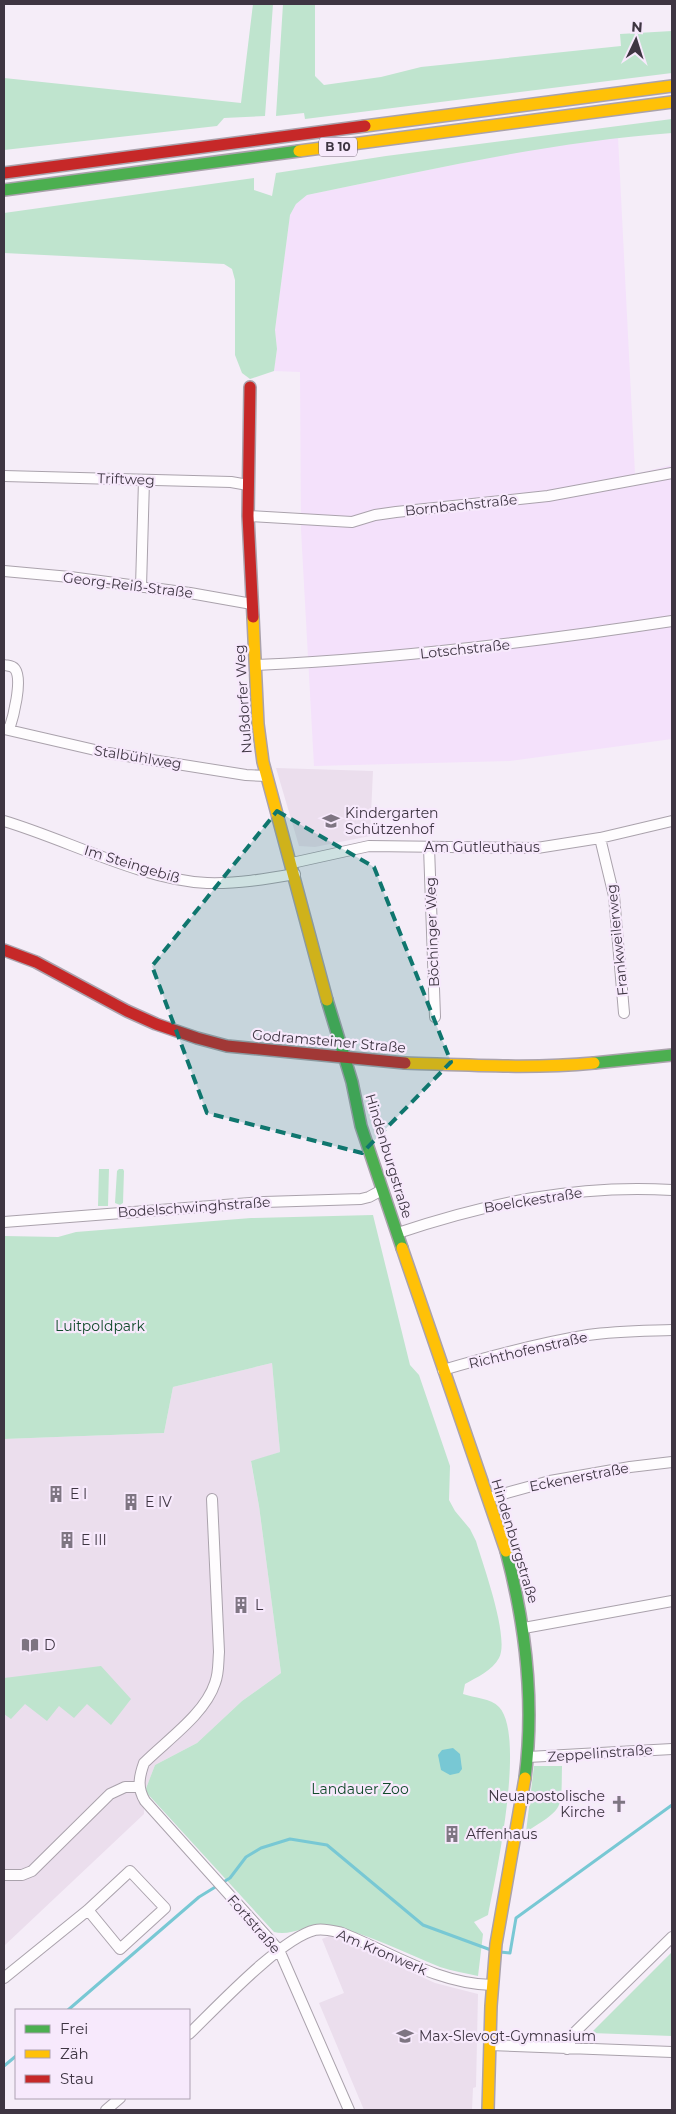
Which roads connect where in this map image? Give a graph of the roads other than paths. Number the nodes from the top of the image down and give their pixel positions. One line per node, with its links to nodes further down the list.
1 (672, 86): 3 (main road, B 10)
2 (672, 102): 4 (main road, B 10)
3 (4, 173)
4 (4, 190)
5 (250, 387): 9 (main road, Nußdorfer Weg)
6 (672, 473): 10 (street, Bornbachstraße)
7 (4, 476): 8 (street, Triftweg)
8 (144, 480): 9 (street, Triftweg); 12 (street)
9 (248, 486): 10 (main road, Nußdorfer Weg)
10 (248, 516): 13 (main road, Nußdorfer Weg)
11 (4, 571): 12 (street, Georg-Reiß-Straße)
12 (141, 587): 13 (street, Georg-Reiß-Straße)
13 (252, 604): 16 (main road, Nußdorfer Weg)
14 (672, 621): 16 (street, Lotschstraße)
15 (4, 665): 17 (street, Stalbühlweg)
16 (256, 665): 18 (main road, Nußdorfer Weg)
17 (7, 729): 18 (street, Stalbühlweg)
18 (267, 776): 23 (main road, Nußdorfer Weg)
19 (4, 821): 23 (street, Im Steingebiß)
20 (672, 821): 21 (street, Am Gutleuthaus)
21 (600, 838): 22 (street, Am Gutleuthaus); 25 (street, Frankweilerweg)
22 (429, 847): 23 (street, Am Gutleuthaus); 26 (street, Böchinger Weg)
23 (293, 868): 28 (main road, Nußdorfer Weg)
24 (4, 950): 28 (main road, Godramsteiner Straße)
25 (624, 1013)
26 (435, 1017)
27 (672, 1055): 28 (main road, Godramsteiner Straße)
28 (345, 1058): 29 (main road, Hindenburgstraße)
29 (382, 1190): 31 (street, Bodelschwinghstraße); 32 (main road, Hindenburgstraße)
30 (672, 1190): 32 (street, Boelckestraße)
31 (4, 1222)
32 (398, 1234): 34 (main road, Hindenburgstraße)
33 (672, 1330): 34 (street, Richthofenstraße)
34 (443, 1370): 36 (main road, Hindenburgstraße)
35 (672, 1462): 36 (street, Eckenerstraße)
36 (488, 1498): 39 (main road, Hindenburgstraße)
37 (212, 1499): 42 (street)
38 (672, 1600): 39 (street)
39 (524, 1628): 41 (main road, Hindenburgstraße)
40 (672, 1749): 41 (street, Zeppelinstraße)
41 (528, 1757): 48 (main road, Hindenburgstraße)
42 (139, 1787): 43 (street); 46 (street, Fortstraße)
43 (4, 1875)
44 (88, 1910): 44 (street); 47 (street)
45 (672, 1937): 51 (street)
46 (279, 1950): 48 (street, Am Kronwerk); 49 (street, Am Kronwerk); 55 (street, Fortstraße)
47 (4, 1978)
48 (492, 1985): 50 (main road, Hindenburgstraße)
49 (190, 2033)
50 (490, 2045): 51 (street); 56 (main road, Hindenburgstraße)
51 (567, 2048): 52 (street)
52 (672, 2052)
53 (119, 2099): 54 (street)
54 (106, 2110)
55 (349, 2110)
56 (488, 2110)

